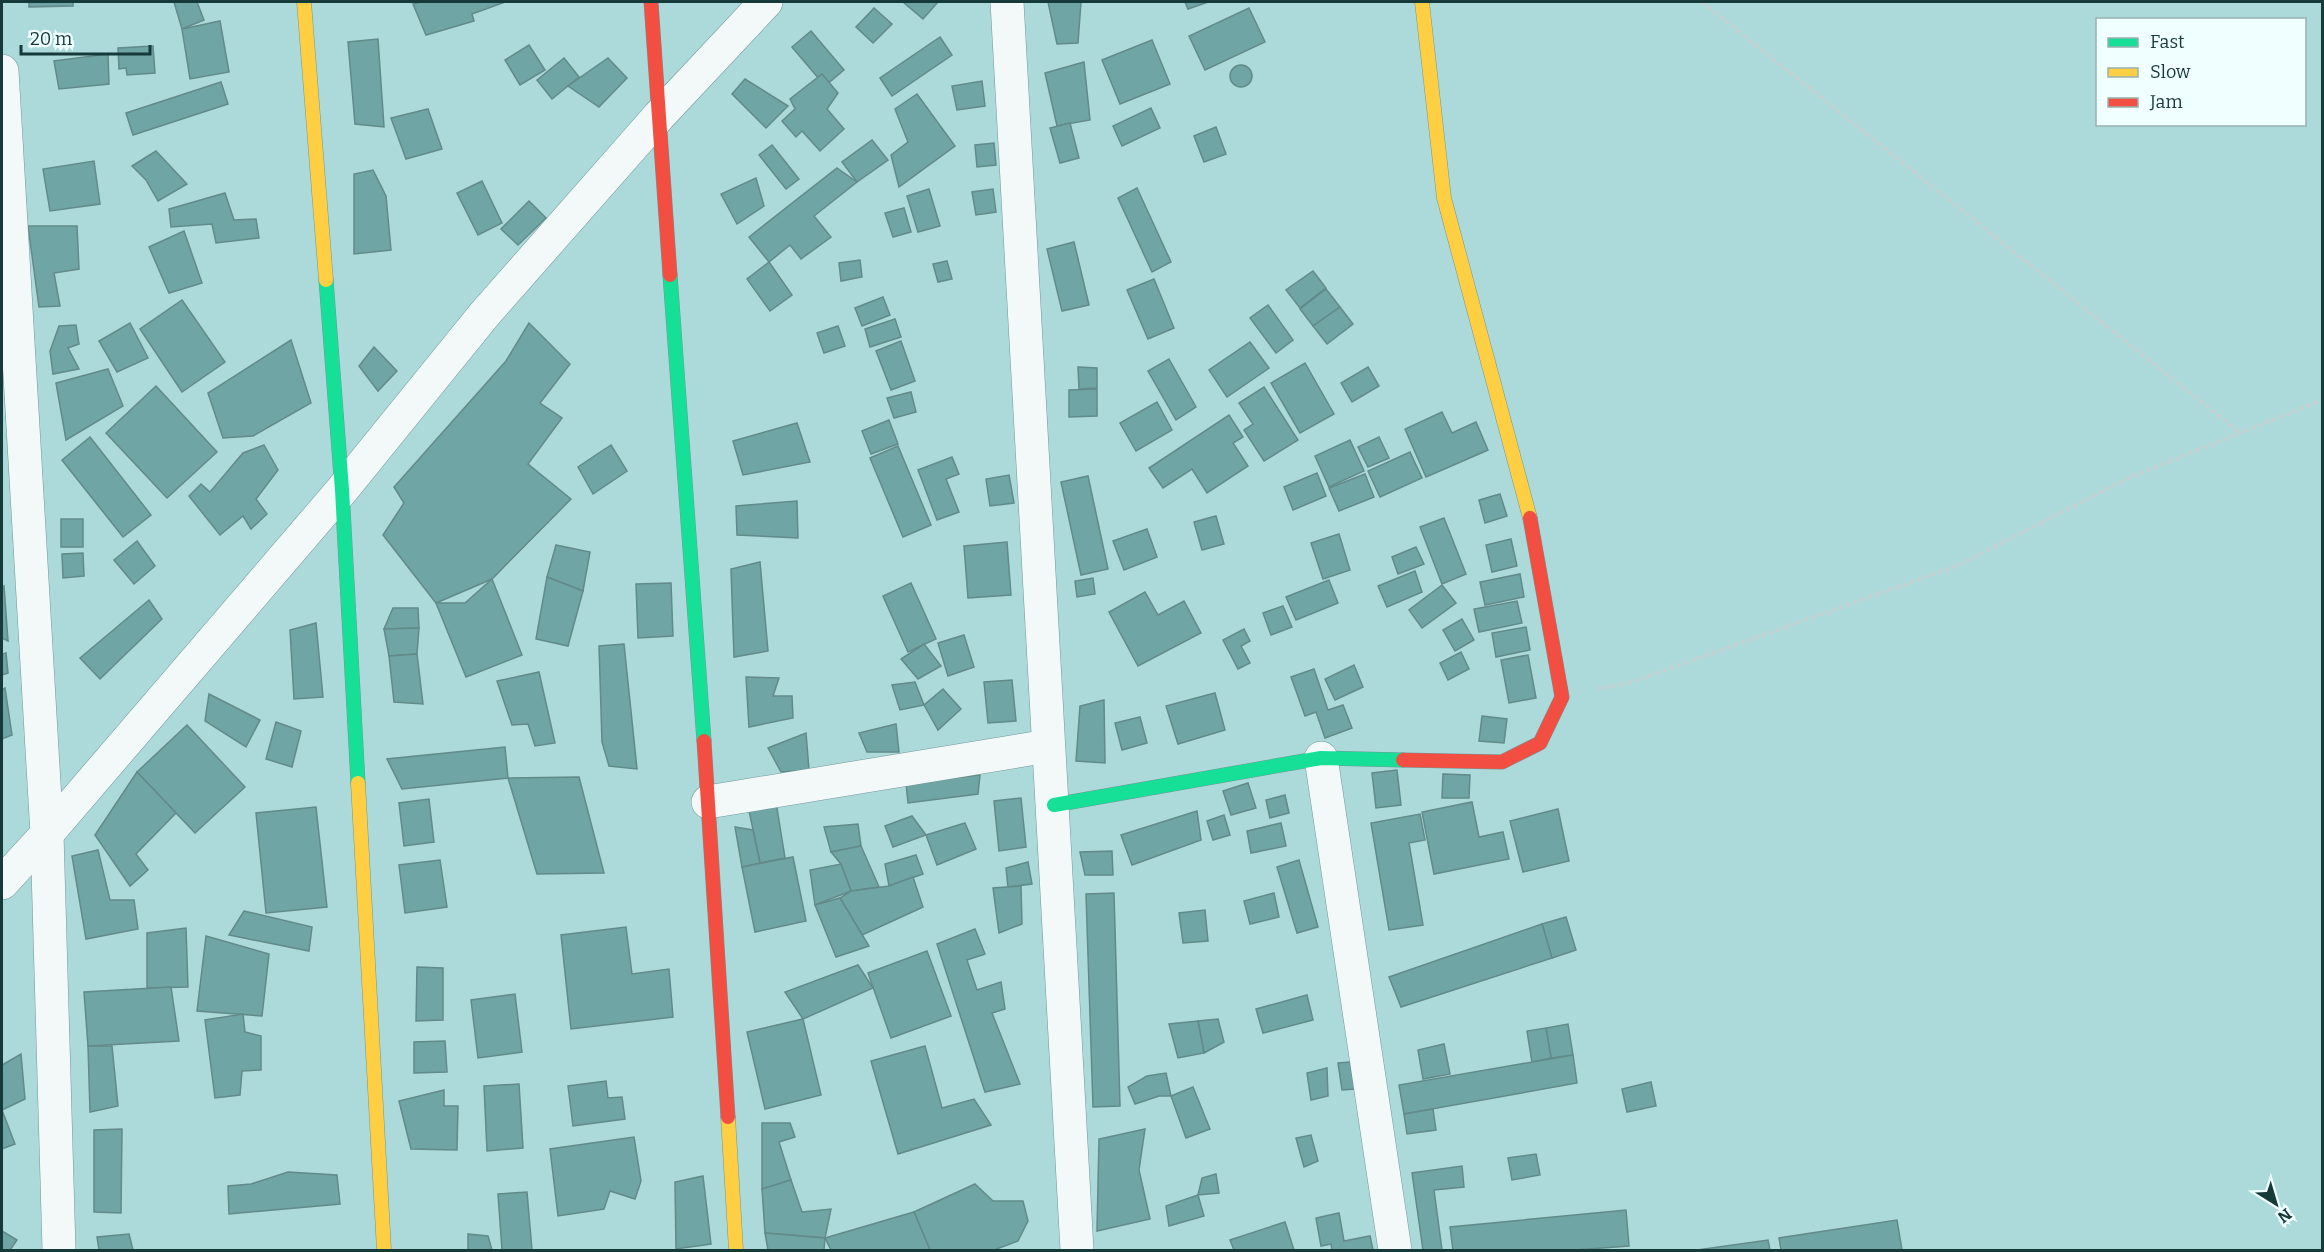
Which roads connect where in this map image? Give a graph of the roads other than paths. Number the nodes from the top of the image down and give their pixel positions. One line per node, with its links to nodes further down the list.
1 (304, 2): 8 (street)
2 (651, 2): 7 (street)
3 (766, 2): 7 (street)
4 (1007, 2): 9 (street)
5 (1422, 2): 10 (street)
6 (2, 70): 13 (street)
7 (659, 116): 8 (street); 11 (street)
8 (342, 490): 13 (street); 16 (street)
9 (1047, 746): 11 (street); 12 (street)
10 (1321, 758): 12 (street); 19 (street)
11 (708, 802): 17 (street)
12 (1054, 805): 18 (street)
13 (47, 834): 14 (street); 15 (street)
14 (2, 883)
15 (59, 1251)
16 (384, 1251)
17 (736, 1251)
18 (1077, 1251)
19 (1395, 1251)

